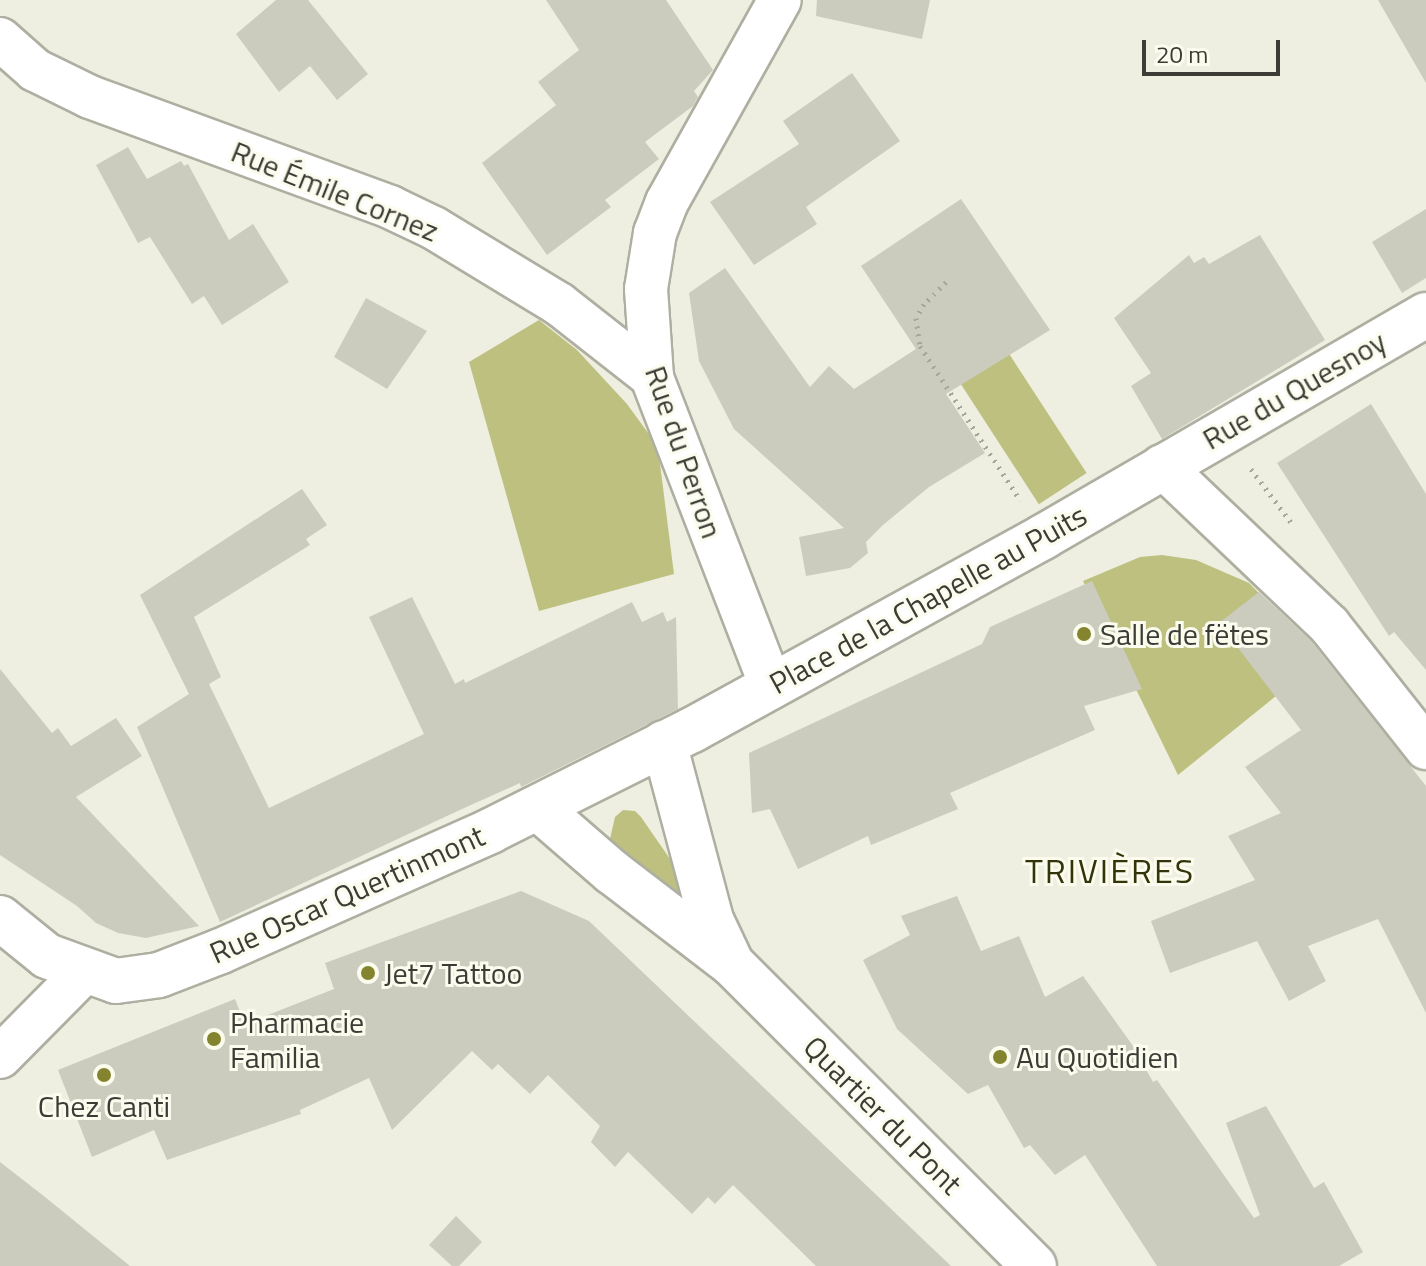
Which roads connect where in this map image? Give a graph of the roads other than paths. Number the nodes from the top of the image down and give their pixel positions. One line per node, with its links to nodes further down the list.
1 (780, 0): 4 (street, Rue du Perron)
2 (0, 39): 4 (street, Rue Émile Cornez)
3 (1426, 315): 5 (street, Rue du Quesnoy)
4 (652, 377): 6 (street, Rue du Perron)
5 (1162, 466): 6 (street, Place de la Chapelle au Puits); 8 (street)
6 (771, 686): 7 (street, Place de la Chapelle au Puits)
7 (678, 736): 9 (street, Rue Oscar Quertinmont); 11 (street)
8 (1426, 748)
9 (538, 808): 11 (street); 12 (street, Rue Oscar Quertinmont)
10 (0, 918): 12 (street, Rue Oscar Quertinmont)
11 (732, 964): 14 (street, Quartier du Pont)
12 (84, 972): 13 (street)
13 (0, 1057)
14 (1034, 1266)

